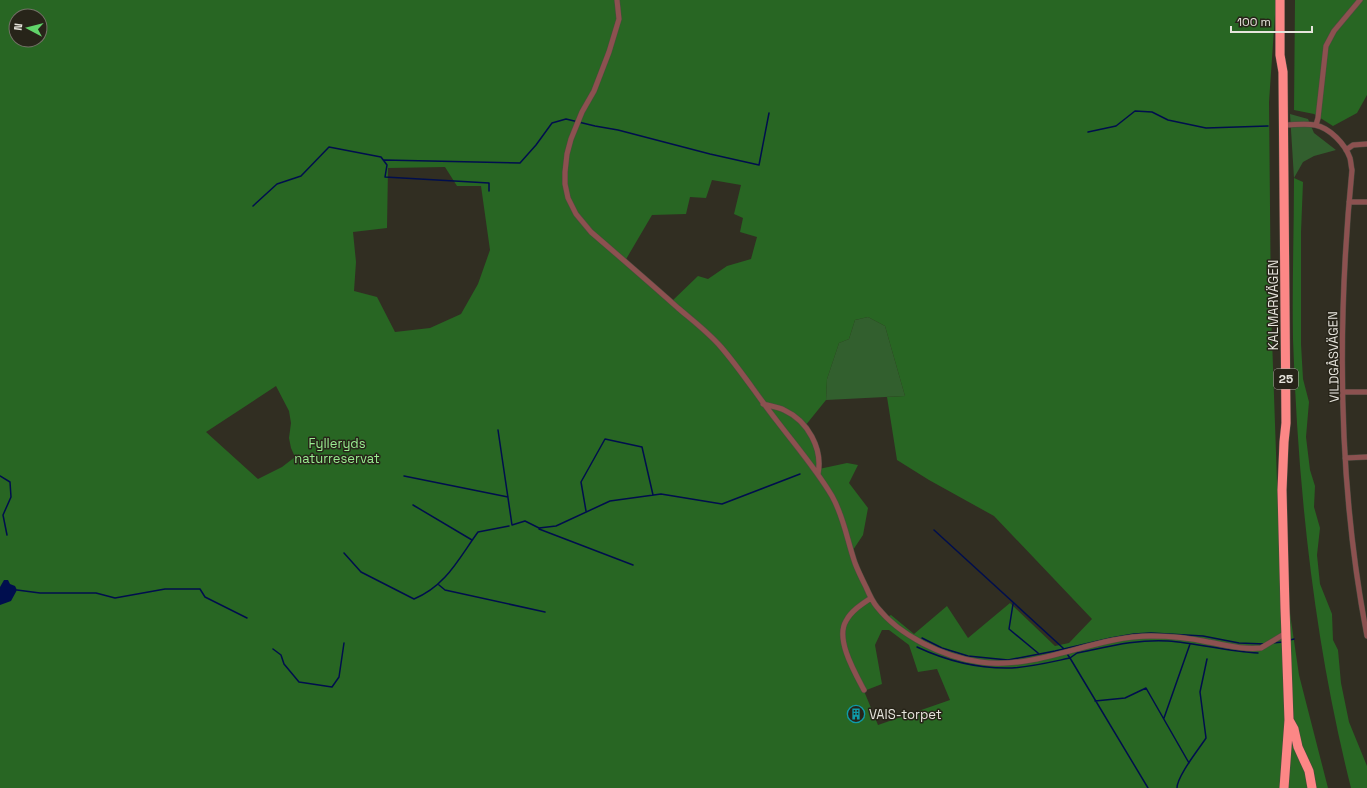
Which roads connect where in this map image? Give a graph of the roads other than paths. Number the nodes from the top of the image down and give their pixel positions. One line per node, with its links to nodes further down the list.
1 (617, 0): 14 (street)
2 (1280, 0): 5 (highway, KALMARVÄGEN / 25)
3 (1286, 0): 5 (highway, KALMARVÄGEN / 25)
4 (1360, 0): 7 (street)
5 (1284, 72): 6 (highway, KALMARVÄGEN / 25)
6 (1284, 125): 7 (street); 19 (highway, KALMARVÄGEN / 25)
7 (1316, 125): 9 (street, VILDGÅSVÄGEN)
8 (1367, 144): 9 (street)
9 (1346, 150): 10 (street, VILDGÅSVÄGEN)
10 (1349, 202): 11 (street); 12 (street, VILDGÅSVÄGEN)
11 (1367, 202)
12 (1344, 392): 13 (street); 16 (street, VILDGÅSVÄGEN)
13 (1367, 392)
14 (763, 404): 17 (street); 17 (street)
15 (1367, 457): 16 (street)
16 (1345, 458): 20 (street, VILDGÅSVÄGEN)
17 (818, 474): 18 (street)
18 (871, 598): 19 (street); 21 (street)
19 (1286, 633): 22 (highway, KALMARVÄGEN)
20 (1367, 636)
21 (864, 690)
22 (1289, 720): 23 (highway); 24 (highway)
23 (1284, 788)
24 (1312, 788)

